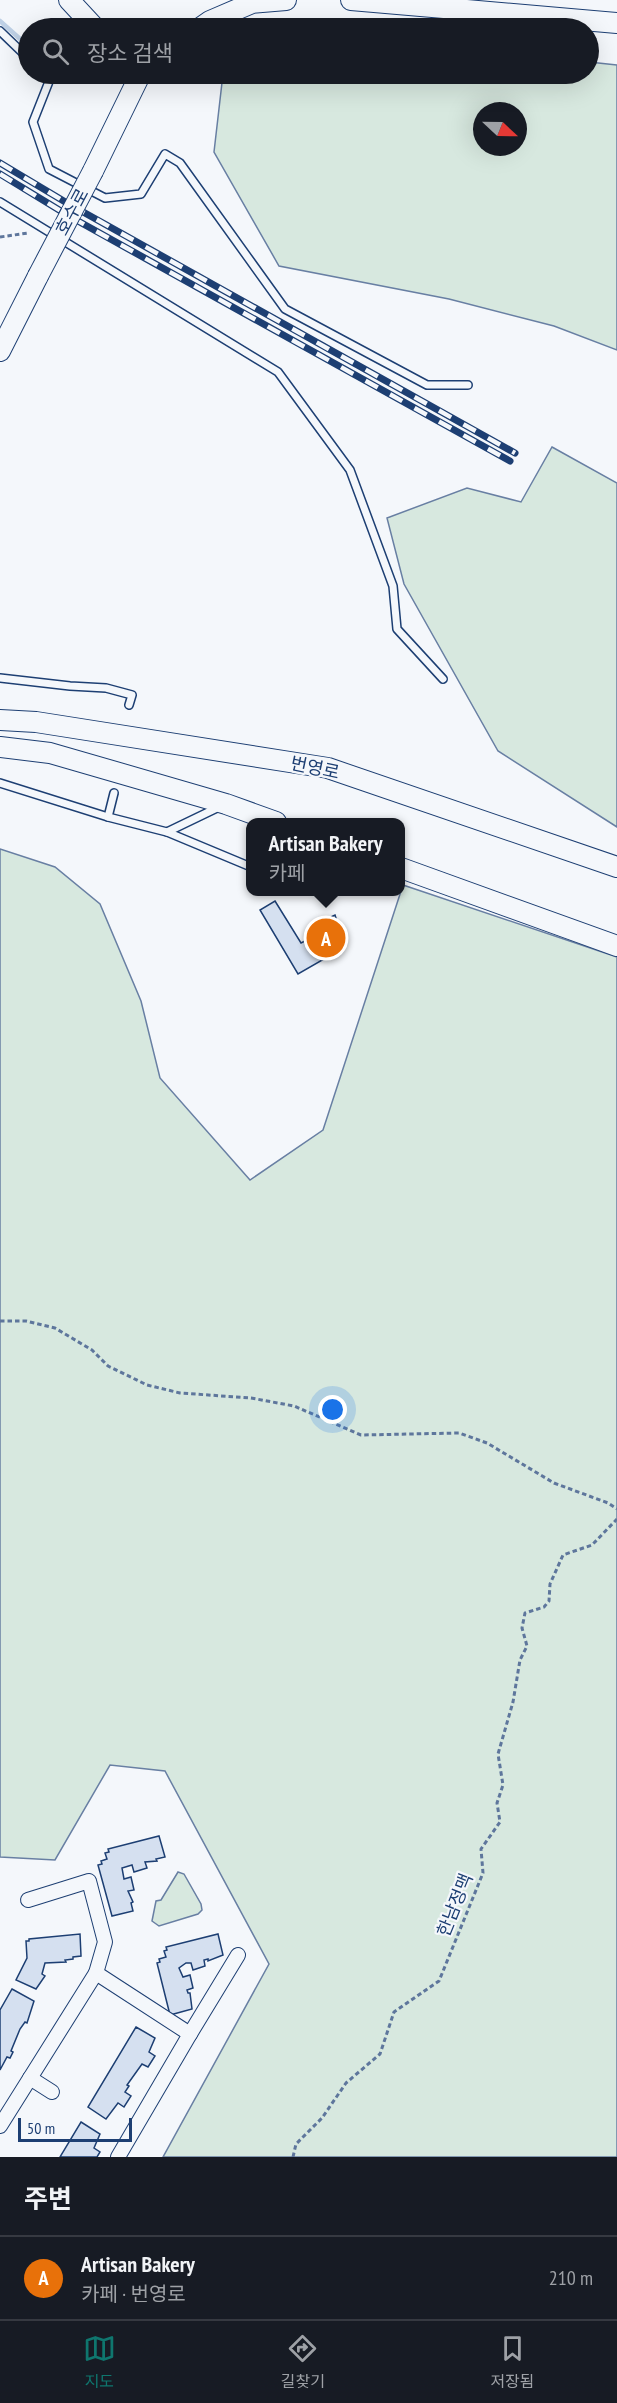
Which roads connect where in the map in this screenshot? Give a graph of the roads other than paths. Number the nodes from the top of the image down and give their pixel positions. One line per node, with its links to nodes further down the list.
1 (69, 0): 4 (street)
2 (286, 0): 5 (street)
3 (351, 0): 6 (street)
4 (86, 18)
5 (217, 18)
6 (559, 18)
7 (599, 21): 8 (street)
8 (617, 23)
9 (0, 31): 10 (lane)
10 (18, 48)
11 (48, 84): 15 (lane)
12 (135, 84): 14 (street, 호수로, bridge)
13 (0, 202): 17 (lane)
14 (0, 351)
15 (468, 385)
16 (0, 678): 18 (lane)
17 (443, 679)
18 (129, 705)
19 (0, 720): 28 (street, 번영로)
20 (0, 747): 23 (street)
21 (0, 783): 24 (lane)
22 (114, 793): 24 (lane)
23 (226, 804): 25 (street); 26 (lane)
24 (108, 817): 26 (lane)
25 (265, 818)
26 (167, 832): 27 (lane)
27 (246, 865)
28 (617, 867)
29 (405, 869): 30 (street)
30 (617, 946)
31 (28, 1900): 33 (street)
32 (238, 1955): 34 (street)
33 (96, 1972): 34 (street); 35 (street)
34 (190, 2034): 38 (street)
35 (30, 2078): 36 (street); 37 (street)
36 (52, 2091)
37 (0, 2126)
38 (118, 2157)

